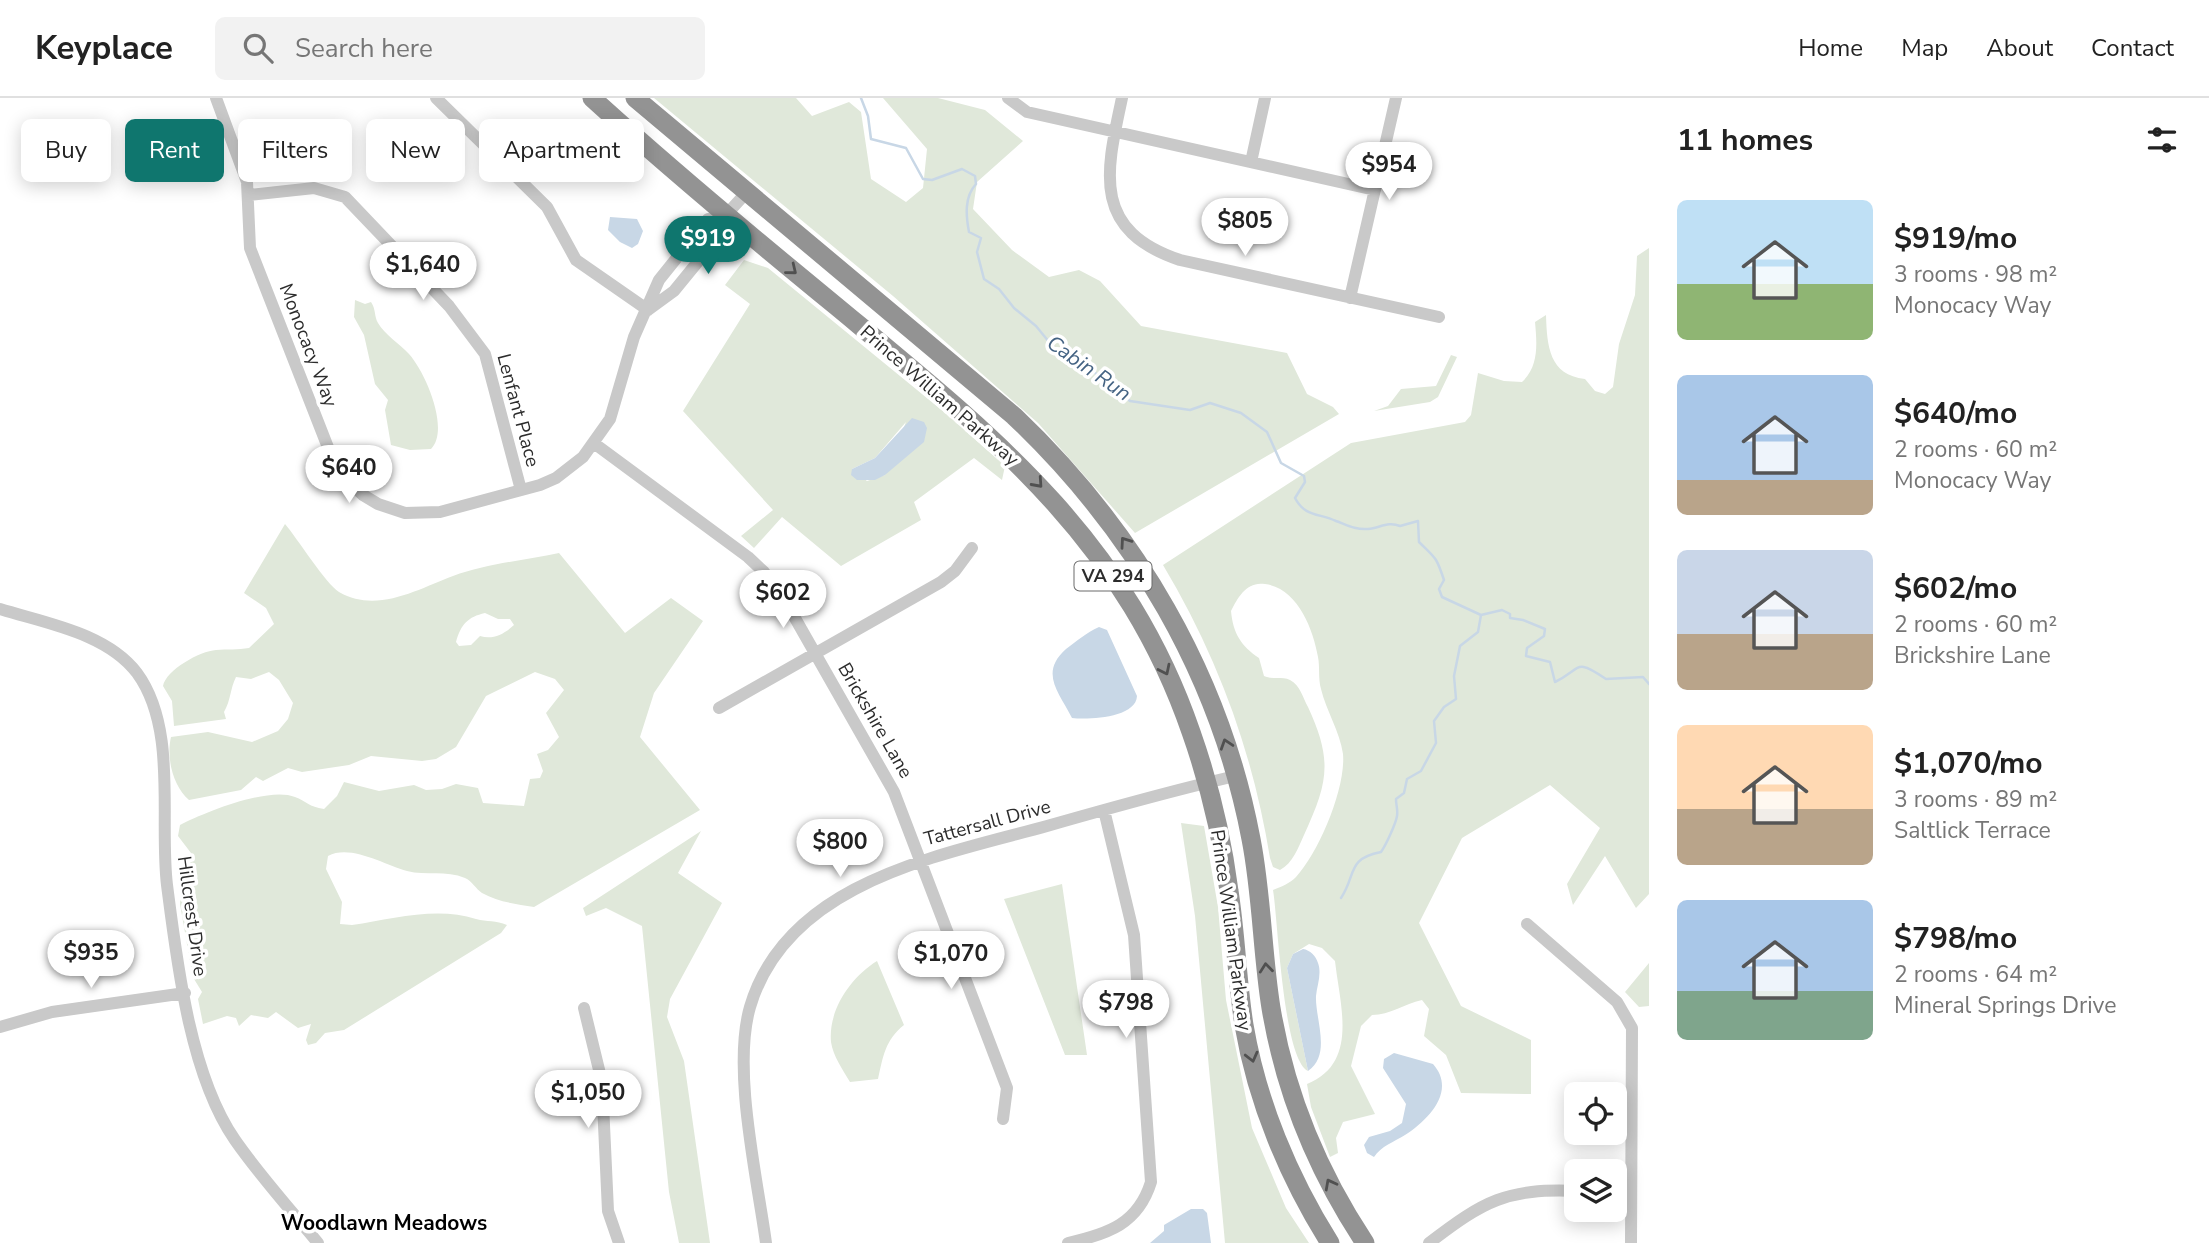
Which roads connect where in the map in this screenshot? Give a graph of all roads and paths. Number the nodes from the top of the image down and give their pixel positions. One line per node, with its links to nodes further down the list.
1 (216, 98): 13 (street, Monocacy Way)
2 (436, 98): 16 (street)
3 (592, 98): 14 (highway, Prince William Parkway / VA 294)
4 (635, 98): 12 (highway, Prince William Parkway / VA 294)
5 (1008, 98): 9 (street)
6 (1122, 98): 9 (street)
7 (1265, 98): 10 (street)
8 (1396, 98): 11 (street)
9 (1115, 131): 10 (street); 15 (street)
10 (1251, 162): 11 (street)
11 (1375, 190): 15 (street)
12 (746, 193): 14 (street, Monocacy Way); 24 (highway, Prince William Parkway / VA 294, one-way to 12)
13 (249, 195): 19 (street, Lenfant Place); 19 (street, Monocacy Way)
14 (726, 215): 16 (street, Monocacy Way); 16 (street, Monocacy Way); 25 (highway, Prince William Parkway / VA 294, one-way to 25)
15 (1350, 298): 17 (street)
16 (648, 310): 18 (street, Monocacy Way)
17 (1439, 317)
18 (595, 443): 19 (street, Monocacy Way); 22 (street, Brickshire Lane)
19 (521, 491)
20 (972, 548): 22 (street)
21 (0, 609): 29 (street, Hillcrest Drive)
22 (814, 651): 23 (street); 27 (street, Brickshire Lane)
23 (719, 708)
24 (1236, 776): 25 (street, Tattersall Drive); 41 (highway, Prince William Parkway / VA 294, one-way to 24)
25 (1207, 782): 26 (street, Tattersall Drive); 40 (highway, Prince William Parkway / VA 294, one-way to 40)
26 (1104, 810): 27 (street, Tattersall Drive); 39 (street)
27 (920, 861): 32 (street, Brickshire Lane); 38 (street, Tattersall Drive)
28 (1527, 924): 35 (street)
29 (185, 993): 31 (street); 36 (street, Hillcrest Drive)
30 (584, 1008): 37 (street)
31 (0, 1027)
32 (1003, 1119)
33 (1564, 1191): 42 (street)
34 (1627, 1194): 35 (street)
35 (1631, 1194): 43 (street)
36 (318, 1243)
37 (619, 1243)
38 (766, 1243)
39 (1069, 1243)
40 (1330, 1243)
41 (1365, 1243)
42 (1429, 1243)
43 (1631, 1243)

